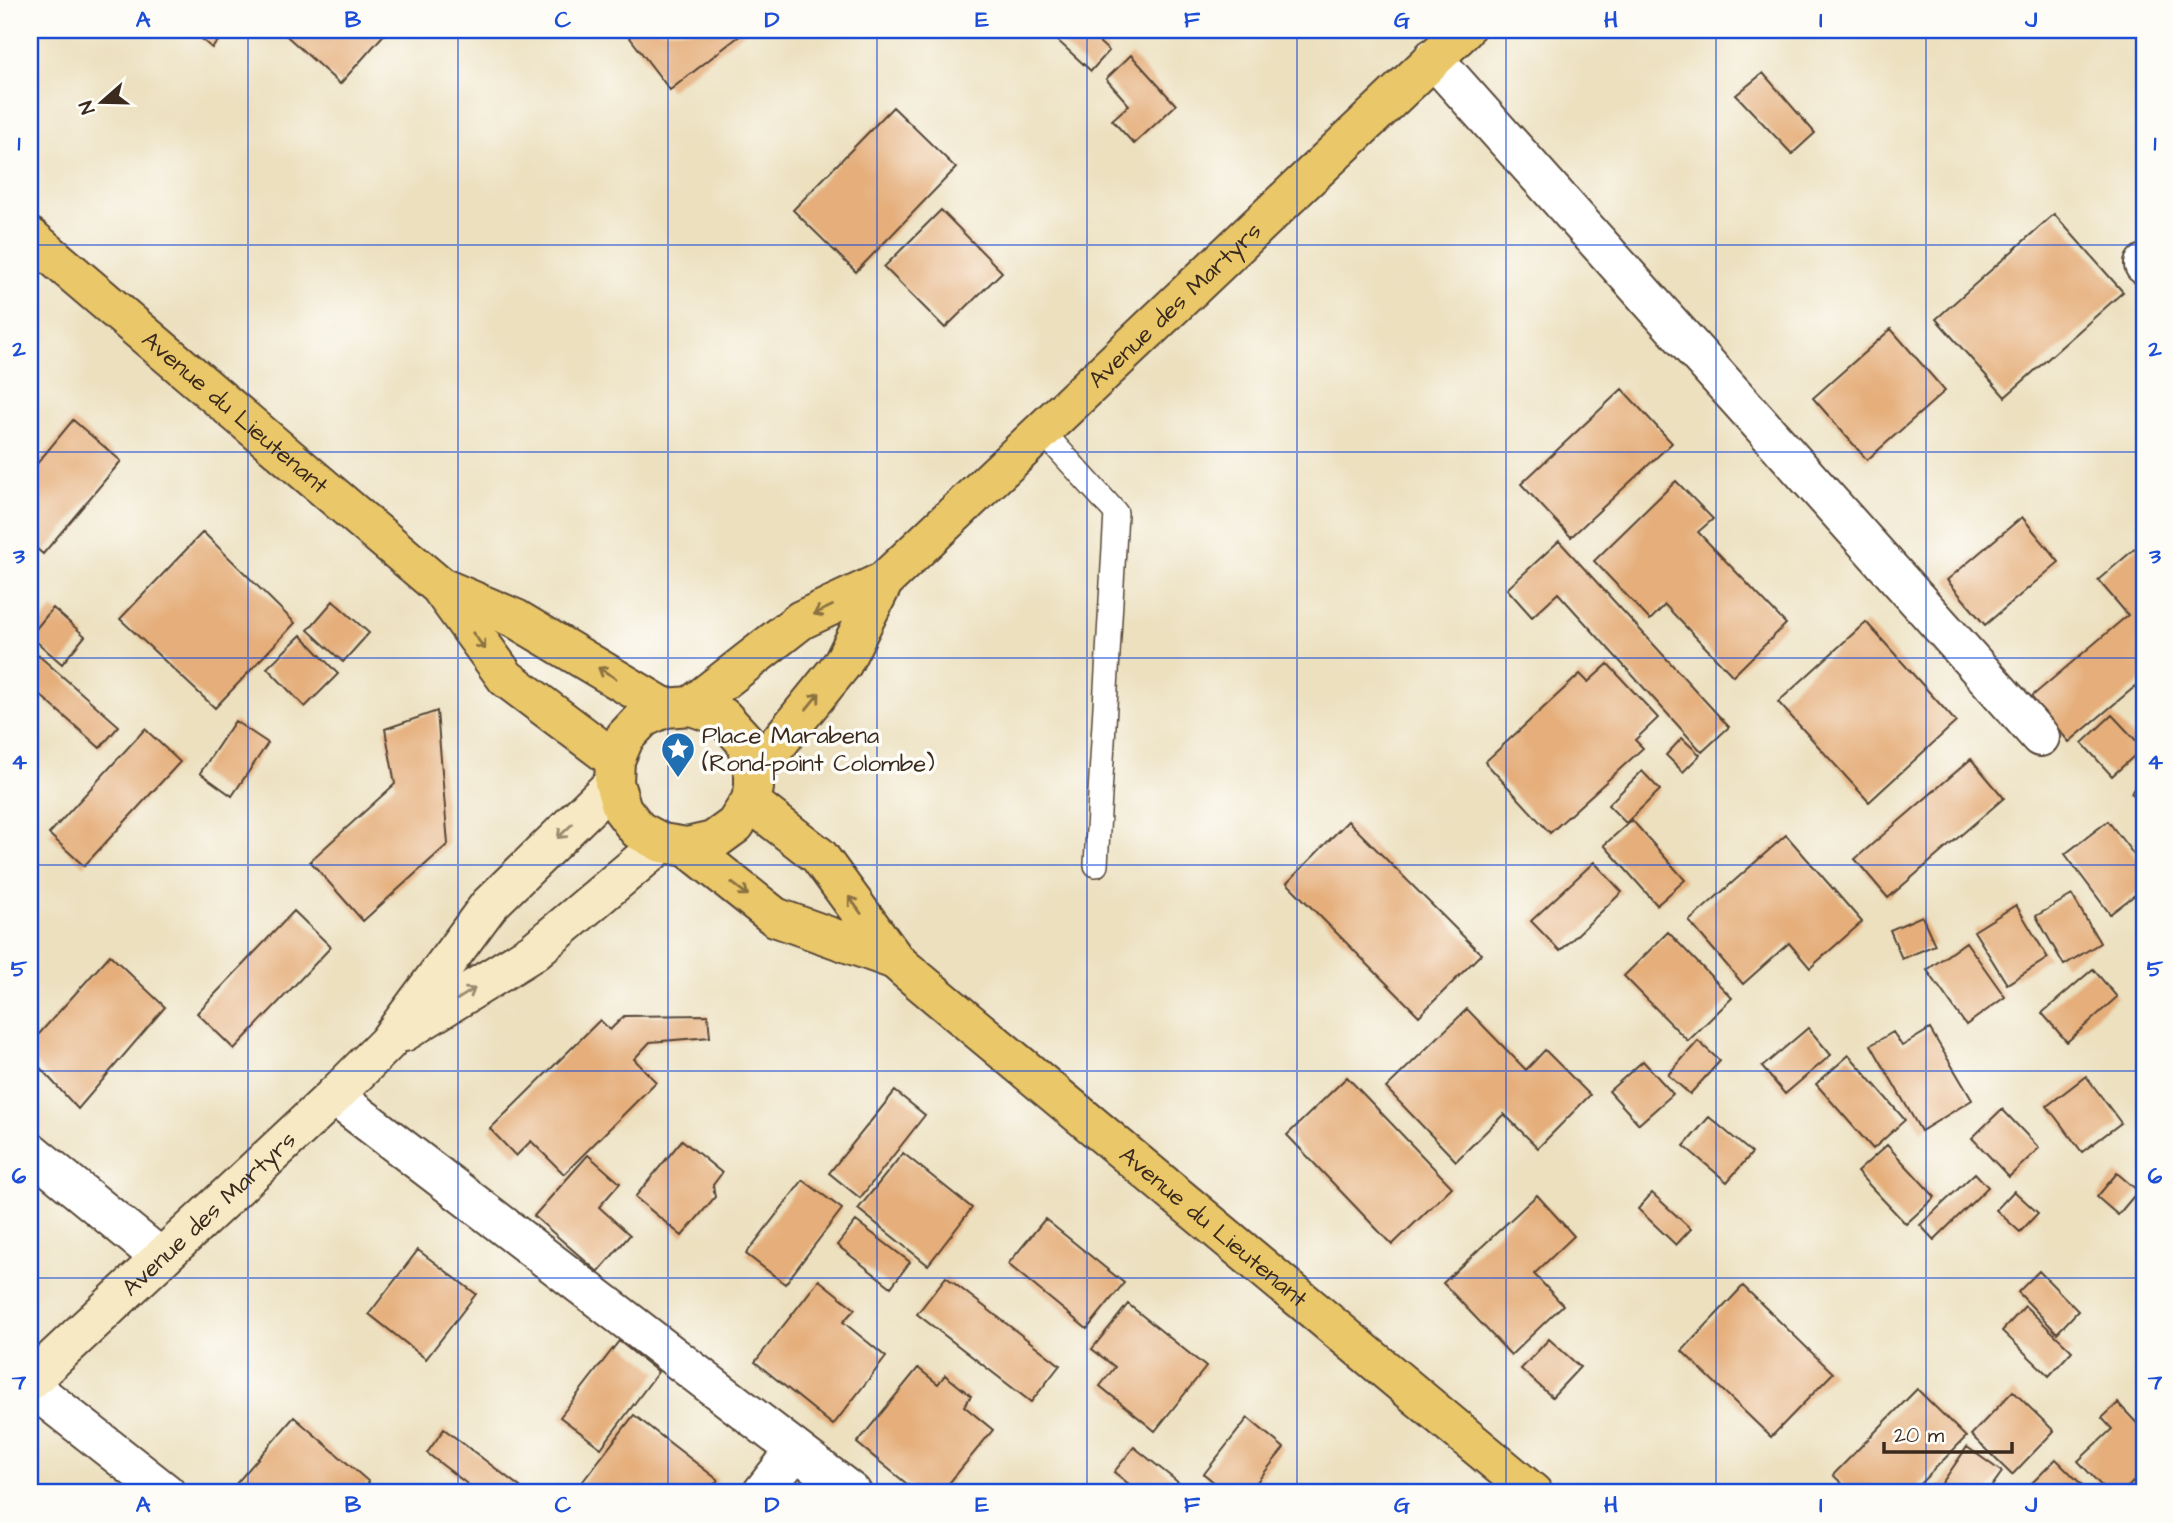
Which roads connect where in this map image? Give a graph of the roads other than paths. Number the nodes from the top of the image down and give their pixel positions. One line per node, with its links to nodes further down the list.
1 (1464, 30): 2 (main road, Avenue des Martyrs)
2 (1433, 58): 4 (main road, Avenue des Martyrs); 8 (street)
3 (30, 237): 6 (main road, Avenue du Lieutenant)
4 (1042, 431): 5 (main road, Avenue des Martyrs); 12 (lane)
5 (884, 581): 7 (main road, Avenue des Martyrs, one-way to 7); 10 (main road, Avenue des Martyrs, one-way to 5)
6 (439, 586): 7 (main road, Avenue du Lieutenant, one-way to 6); 9 (main road, Avenue du Lieutenant, one-way to 9)
7 (678, 707): 9 (main road); 10 (main road)
8 (2040, 737)
9 (614, 772): 11 (main road); 14 (main road, Avenue des Martyrs, one-way to 14)
10 (752, 788): 11 (main road); 13 (main road, Avenue du Lieutenant, one-way to 10)
11 (674, 845): 13 (main road, Avenue du Lieutenant, one-way to 13); 14 (main road, Avenue des Martyrs, one-way to 11)
12 (1096, 864)
13 (895, 960): 23 (main road, Avenue du Lieutenant)
14 (387, 1043): 15 (main road, Avenue des Martyrs)
15 (334, 1096): 17 (main road, Avenue des Martyrs); 19 (street)
16 (30, 1151): 17 (street)
17 (161, 1258): 18 (main road, Avenue des Martyrs)
18 (30, 1384): 20 (street)
19 (794, 1451): 21 (street); 22 (street)
20 (166, 1493)
21 (762, 1493)
22 (852, 1493)
23 (1533, 1493)

